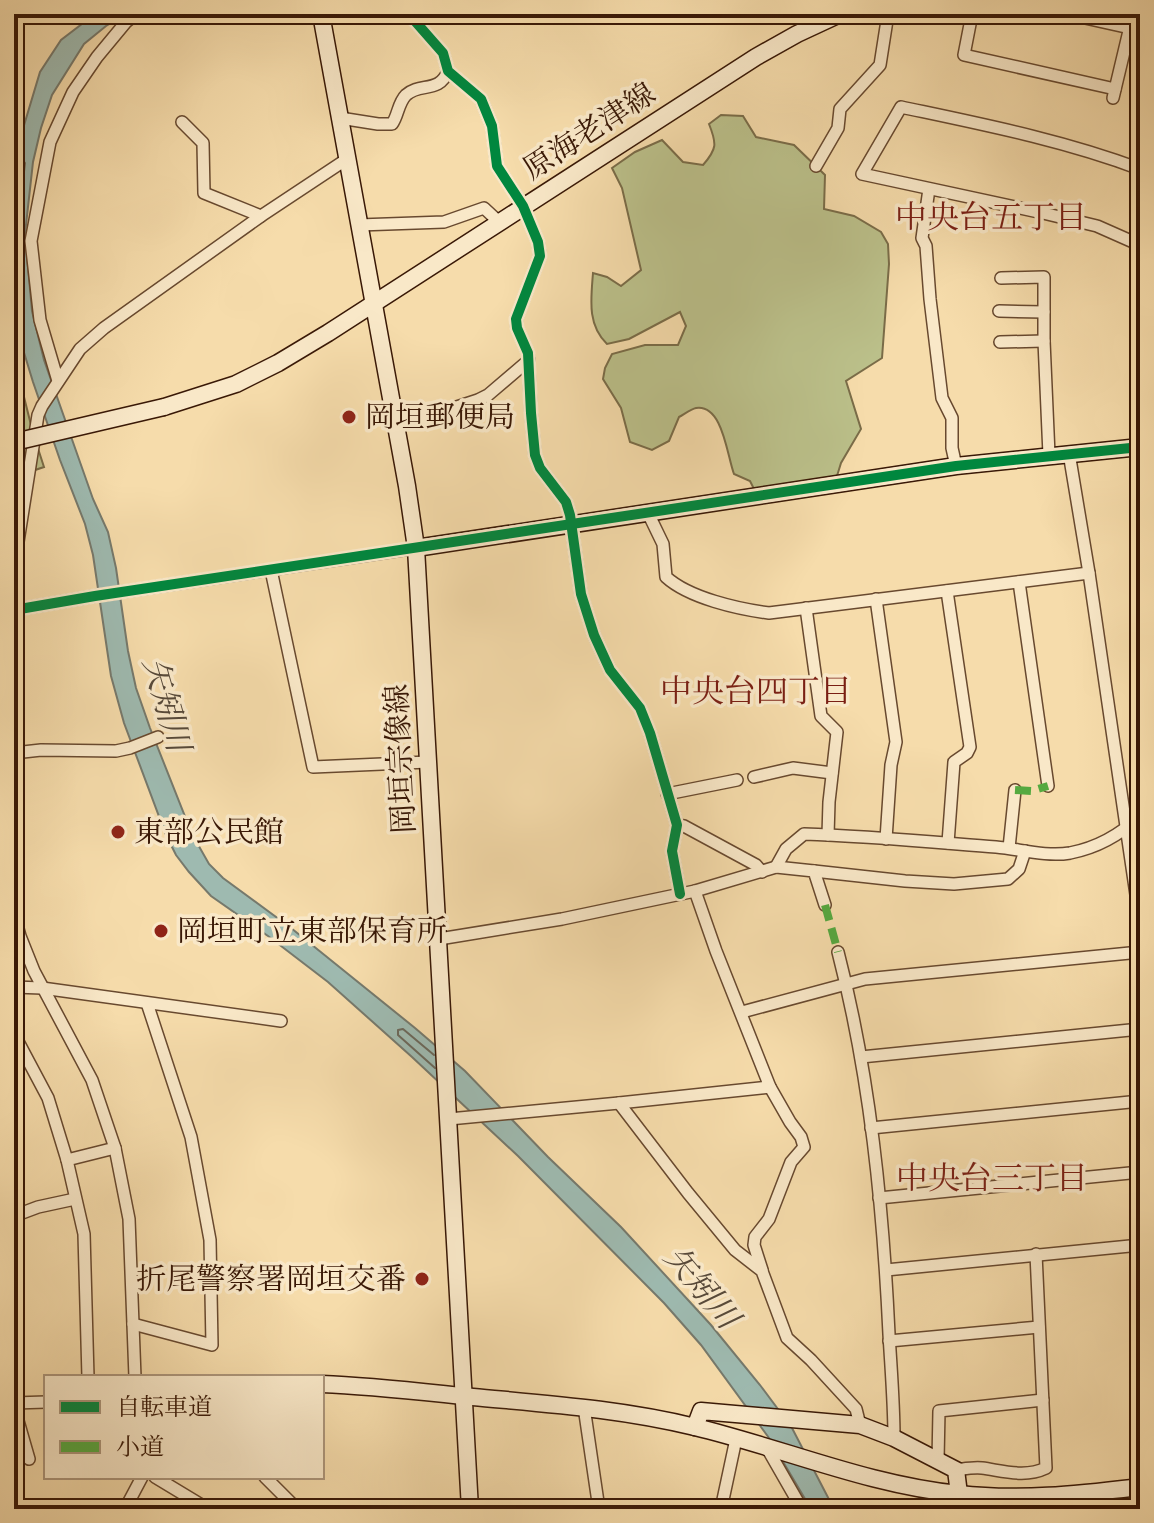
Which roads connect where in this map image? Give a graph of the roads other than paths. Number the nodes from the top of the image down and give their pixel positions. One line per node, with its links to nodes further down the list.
1 (136, 14): 29 (street)
2 (321, 14): 11 (main road, 岡垣宗像線)
3 (411, 14): 10 (street)
4 (840, 14): 17 (main road, 原海老津線)
5 (888, 14): 14 (street)
6 (972, 14): 9 (street)
7 (1067, 14): 9 (street)
8 (1133, 14): 9 (street)
9 (1130, 28)
10 (448, 71): 11 (street); 17 (street)
11 (340, 118): 13 (main road, 岡垣宗像線)
12 (182, 122): 18 (street)
13 (347, 159): 18 (street); 20 (main road, 岡垣宗像線)
14 (816, 166)
15 (1140, 169): 16 (street)
16 (929, 189): 21 (street); 35 (street)
17 (523, 206): 19 (main road, 原海老津線); 28 (street)
18 (261, 216): 29 (street)
19 (499, 222): 20 (street); 23 (main road, 原海老津線)
20 (359, 225): 23 (main road, 岡垣宗像線)
21 (1140, 245)
22 (1001, 278): 25 (street)
23 (374, 304): 30 (main road, 岡垣宗像線); 31 (main road, 原海老津線, bridge)
24 (999, 311): 25 (street)
25 (1044, 312): 26 (street)
26 (1044, 341): 27 (street); 34 (street)
27 (1000, 342)
28 (529, 360): 30 (street); 37 (street)
29 (58, 381): 39 (street)
30 (396, 427): 38 (main road, 岡垣宗像線)
31 (16, 440)
32 (1140, 447): 33 (main road)
33 (1069, 453): 34 (main road); 41 (street)
34 (1049, 455): 35 (main road)
35 (956, 466): 36 (main road)
36 (648, 513): 37 (main road); 45 (street)
37 (570, 525): 38 (main road); 55 (street)
38 (416, 548): 40 (street); 49 (main road, 岡垣宗像線)
39 (14, 567)
40 (271, 570): 46 (street); 49 (street)
41 (1089, 573): 42 (street); 58 (street)
42 (1019, 582): 43 (street); 53 (street)
43 (947, 591): 44 (street); 61 (street)
44 (876, 599): 45 (street); 60 (street)
45 (806, 608): 50 (street)
46 (14, 610)
47 (158, 737): 48 (street)
48 (14, 753)
49 (428, 762): 72 (main road, 岡垣宗像線)
50 (832, 773): 51 (street); 59 (street)
51 (754, 777)
52 (737, 780): 55 (street)
53 (1048, 786)
54 (1015, 790): 62 (street)
55 (667, 794): 57 (street)
56 (1140, 816): 58 (street)
57 (677, 825): 66 (street); 68 (street)
58 (1126, 829): 63 (street); 71 (street)
59 (828, 835): 60 (street); 64 (street)
60 (886, 839): 61 (street)
61 (948, 843): 62 (street)
62 (1009, 848): 63 (street)
63 (1025, 851): 65 (street)
64 (776, 867): 65 (street); 66 (street)
65 (814, 871): 69 (street)
66 (762, 872): 67 (street)
67 (695, 891): 68 (street); 79 (street)
68 (680, 894): 72 (street)
69 (825, 905)
70 (14, 914): 77 (street)
71 (1140, 922)
72 (439, 939): 87 (main road, 岡垣宗像線)
73 (838, 952): 75 (street)
74 (1140, 952): 75 (street)
75 (846, 983): 79 (street); 83 (street)
76 (14, 987): 77 (street)
77 (42, 988): 78 (street); 89 (street)
78 (147, 1003): 80 (street); 100 (street)
79 (742, 1012): 84 (street)
80 (281, 1021)
81 (1140, 1029): 83 (street)
82 (14, 1034): 90 (street)
83 (861, 1057): 88 (street)
84 (770, 1087): 86 (street); 99 (street)
85 (1140, 1101): 88 (street)
86 (619, 1103): 87 (street); 99 (street)
87 (449, 1119): 106 (main road, 岡垣宗像線)
88 (871, 1128): 92 (street)
89 (115, 1148): 90 (street); 100 (street)
90 (67, 1160): 93 (street)
91 (1140, 1172): 92 (street)
92 (879, 1198): 98 (street)
93 (75, 1199): 94 (street); 103 (street)
94 (14, 1216)
95 (1140, 1245): 97 (street)
96 (14, 1254): 109 (street)
97 (1036, 1254): 98 (street); 101 (street)
98 (886, 1270): 102 (street)
99 (762, 1271): 111 (street)
100 (133, 1324): 104 (street)
101 (1039, 1327): 102 (street); 107 (street)
102 (889, 1341): 113 (street)
103 (88, 1375)
104 (135, 1375)
105 (324, 1384): 106 (main road)
106 (463, 1396): 110 (main road); 128 (main road, 岡垣宗像線)
107 (1043, 1400): 117 (street); 118 (street)
108 (44, 1402): 109 (street)
109 (16, 1403): 116 (street)
110 (584, 1407): 112 (main road); 129 (street)
111 (860, 1425): 112 (main road); 113 (main road)
112 (695, 1427): 114 (main road)
113 (894, 1438): 117 (main road)
114 (736, 1439): 115 (main road); 130 (street)
115 (770, 1448): 123 (main road); 131 (street)
116 (29, 1459)
117 (938, 1460): 118 (main road)
118 (956, 1470): 123 (main road)
119 (141, 1479): 125 (street)
120 (158, 1479): 126 (street)
121 (267, 1479): 127 (street)
122 (1140, 1487): 124 (main road)
123 (959, 1494): 124 (main road)
124 (1070, 1502)
125 (125, 1509)
126 (208, 1509)
127 (297, 1509)
128 (470, 1509)
129 (599, 1509)
130 (721, 1509)
131 (802, 1509)

